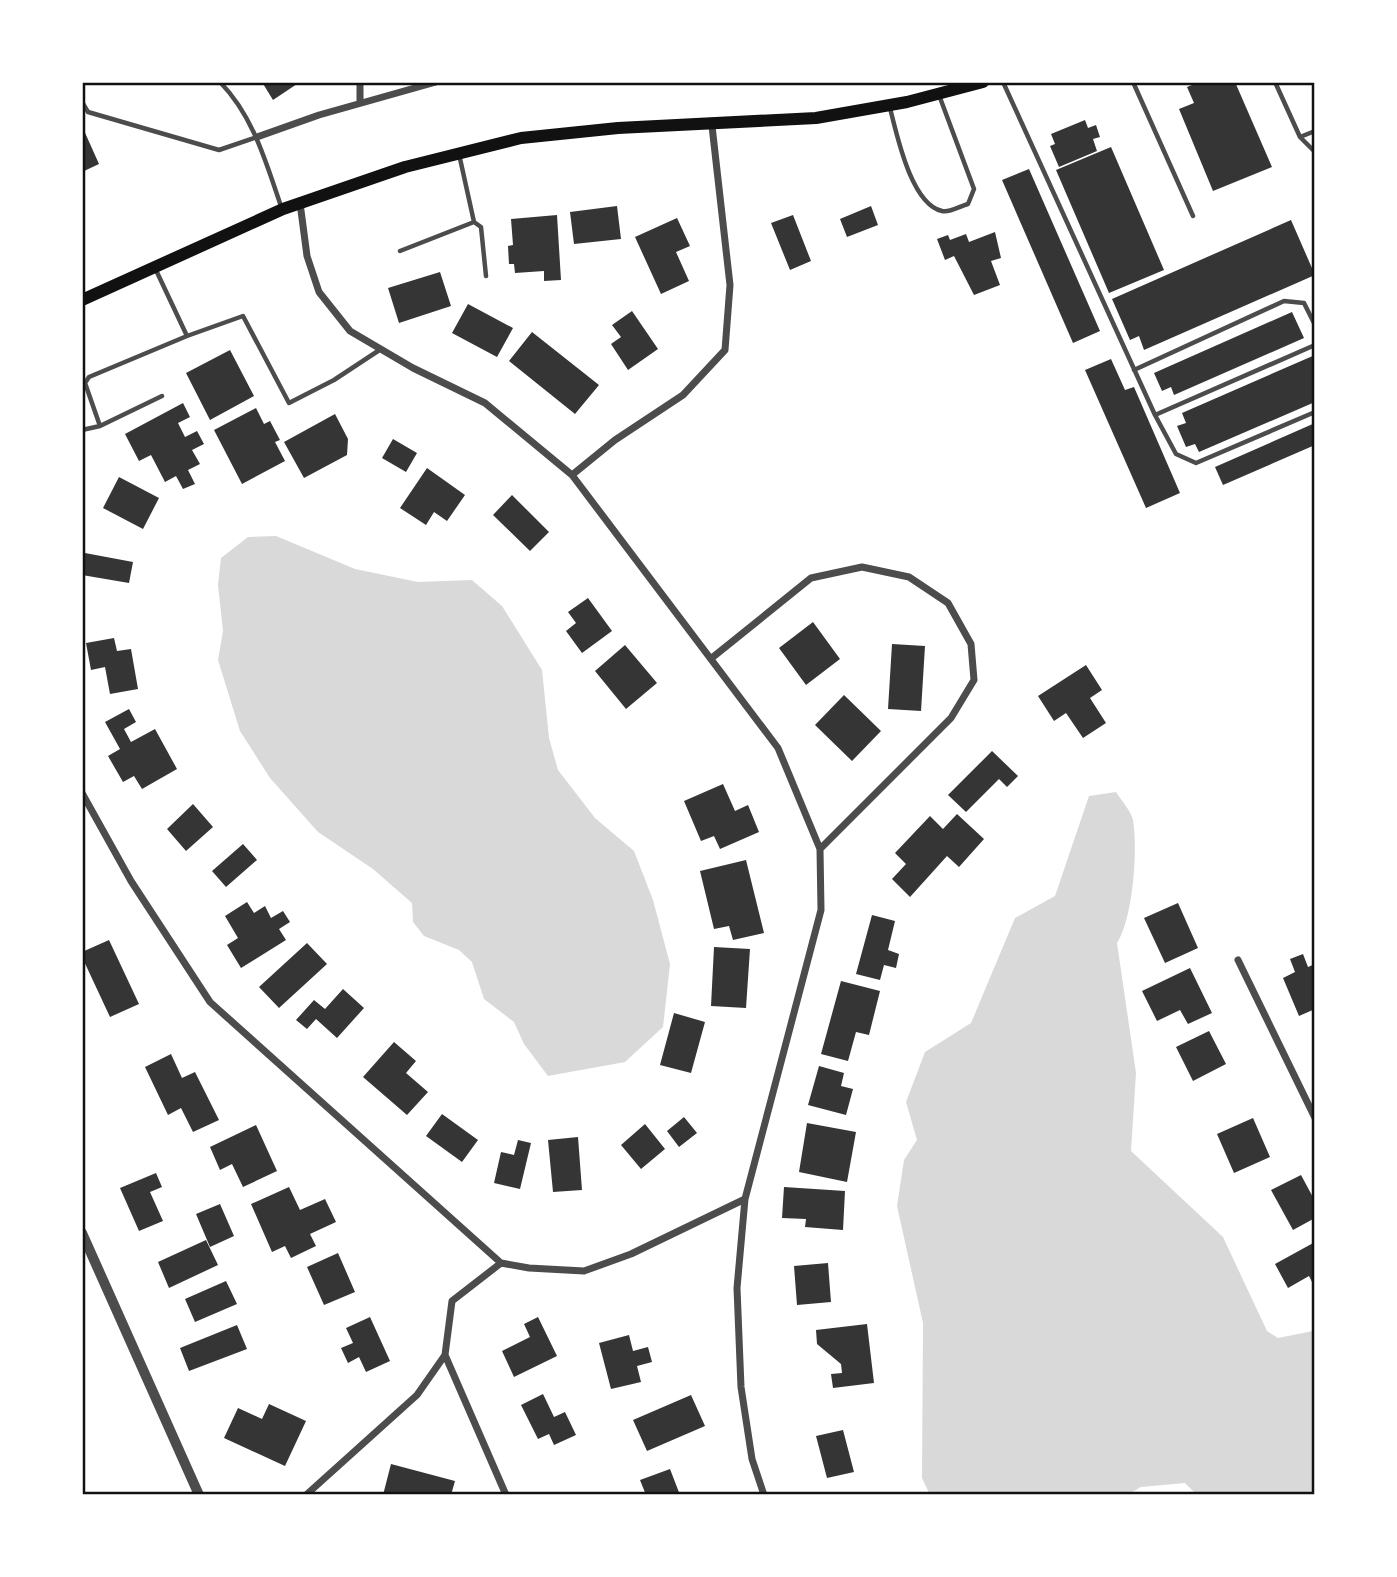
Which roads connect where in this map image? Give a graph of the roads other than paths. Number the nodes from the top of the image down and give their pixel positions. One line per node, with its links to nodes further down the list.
1 (220, 82): 14 (lane)
2 (360, 82): 10 (street)
3 (436, 82): 10 (street)
4 (983, 82): 8 (main road)
5 (1003, 82): 30 (lane)
6 (1133, 82): 20 (lane)
7 (1275, 82): 15 (lane)
8 (938, 94): 11 (main road); 11 (lane)
9 (82, 102): 14 (lane)
10 (360, 103): 14 (street)
11 (889, 105): 12 (main road)
12 (712, 126): 17 (main road); 36 (street)
13 (1315, 131): 15 (lane)
14 (257, 137): 19 (lane)
15 (1300, 137): 16 (lane)
16 (1315, 152)
17 (458, 153): 18 (main road); 21 (lane)
18 (300, 203): 19 (main road); 29 (street)
19 (283, 209): 23 (main road)
20 (1193, 216)
21 (474, 222): 22 (lane); 24 (lane)
22 (400, 251)
23 (154, 268): 25 (main road); 27 (lane)
24 (486, 276)
25 (82, 300)
26 (1315, 325): 30 (lane)
27 (187, 336): 29 (lane); 34 (lane)
28 (1315, 345): 33 (lane)
29 (381, 349): 36 (street)
30 (1134, 370): 33 (lane)
31 (162, 397): 34 (lane)
32 (1315, 412): 33 (lane)
33 (1154, 415)
34 (100, 426): 35 (lane)
35 (82, 430)
36 (572, 475): 37 (street)
37 (713, 657): 39 (street); 39 (street)
38 (82, 793): 44 (street)
39 (820, 849): 42 (street)
40 (1238, 960): 41 (street)
41 (1315, 1118)
42 (745, 1199): 44 (street); 49 (street)
43 (82, 1233): 46 (street)
44 (501, 1263): 45 (street)
45 (445, 1355): 47 (street); 48 (street)
46 (199, 1495)
47 (306, 1495)
48 (506, 1495)
49 (764, 1495)

